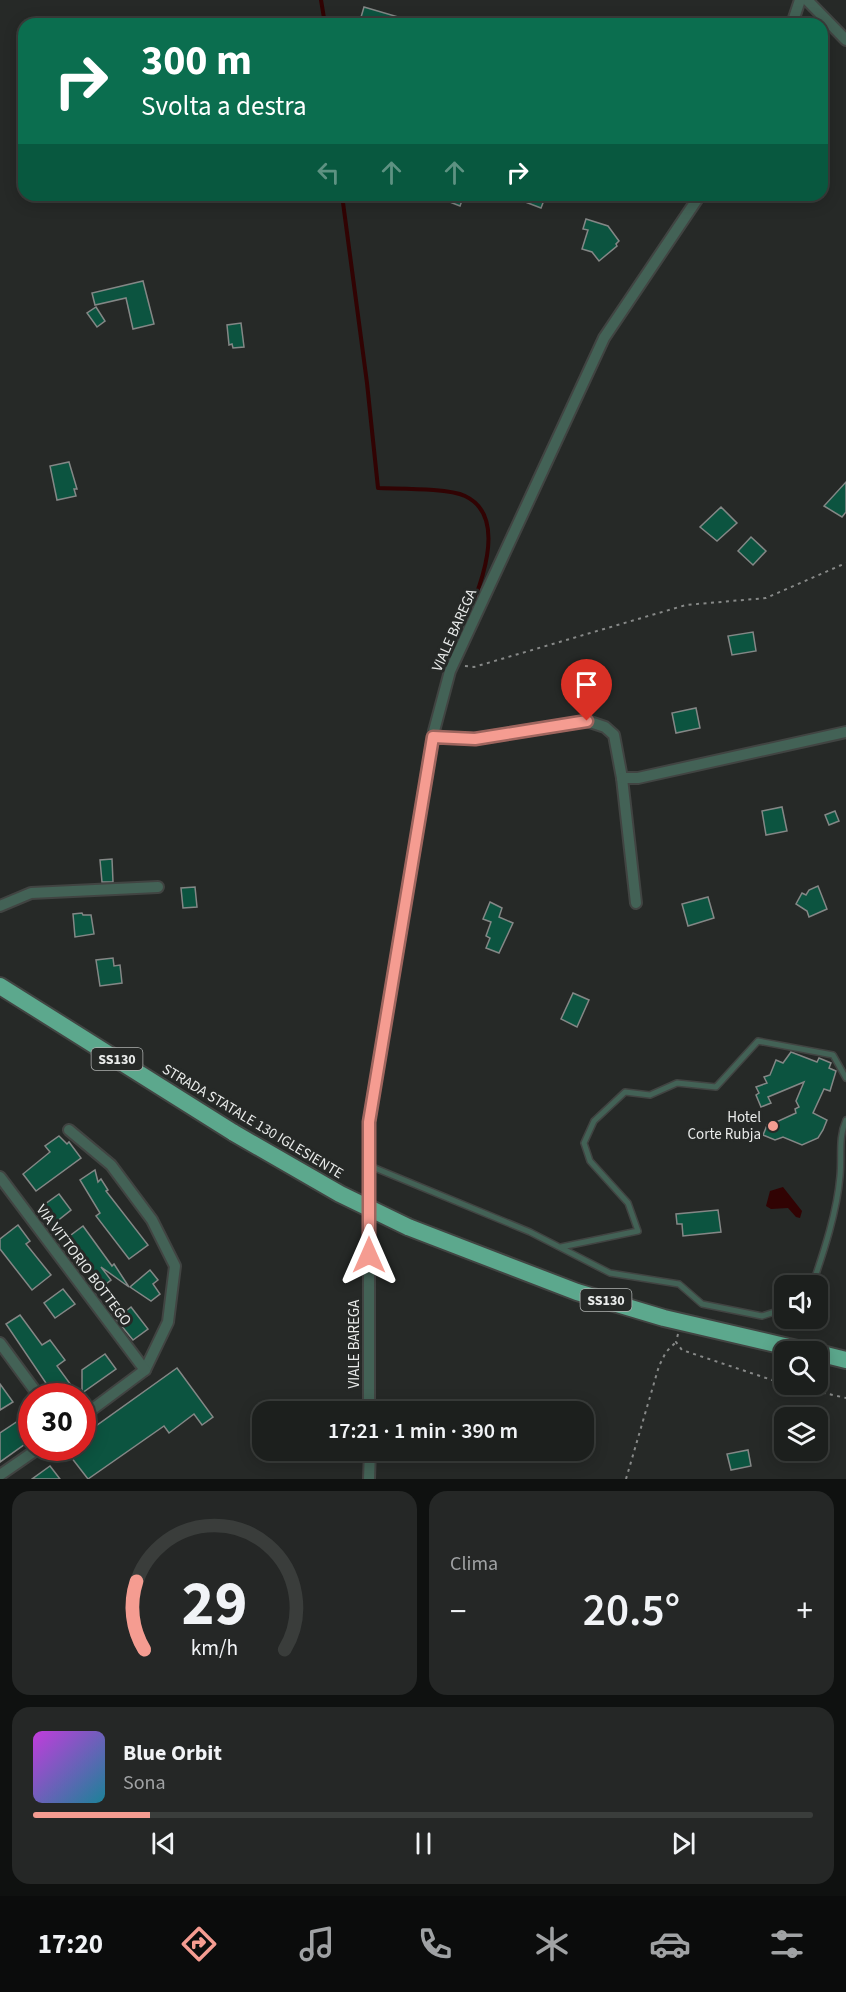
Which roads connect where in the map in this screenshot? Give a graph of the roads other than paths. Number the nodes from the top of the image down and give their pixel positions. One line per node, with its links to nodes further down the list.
1 (800, 0): 3 (street)
2 (807, 0): 4 (street)
3 (794, 18)
4 (825, 18)
5 (828, 22): 6 (street)
6 (846, 40)
7 (696, 201): 9 (street, VIALE BAREGA)
8 (846, 732): 10 (street)
9 (433, 737): 10 (street); 18 (street, VIALE BAREGA)
10 (622, 778): 12 (street)
11 (158, 888): 13 (street)
12 (636, 903)
13 (0, 906)
14 (0, 986): 24 (highway, STRADA STATALE 130 IGLESIENTE / SS130, bridge)
15 (846, 1078): 20 (lane)
16 (846, 1120): 21 (lane)
17 (69, 1130): 27 (street)
18 (369, 1165): 20 (lane); 29 (street, VIALE BAREGA)
19 (0, 1177): 27 (street, VIA VITTORIO BOTTEGO)
20 (561, 1247): 22 (lane)
21 (816, 1275)
22 (774, 1312)
23 (0, 1343): 28 (street)
24 (774, 1344)
25 (828, 1356): 26 (highway)
26 (846, 1360)
27 (145, 1370): 30 (street)
28 (29, 1383)
29 (369, 1401)
30 (96, 1406)
31 (20, 1461): 33 (street)
32 (370, 1461): 34 (street)
33 (0, 1475)
34 (369, 1479)

